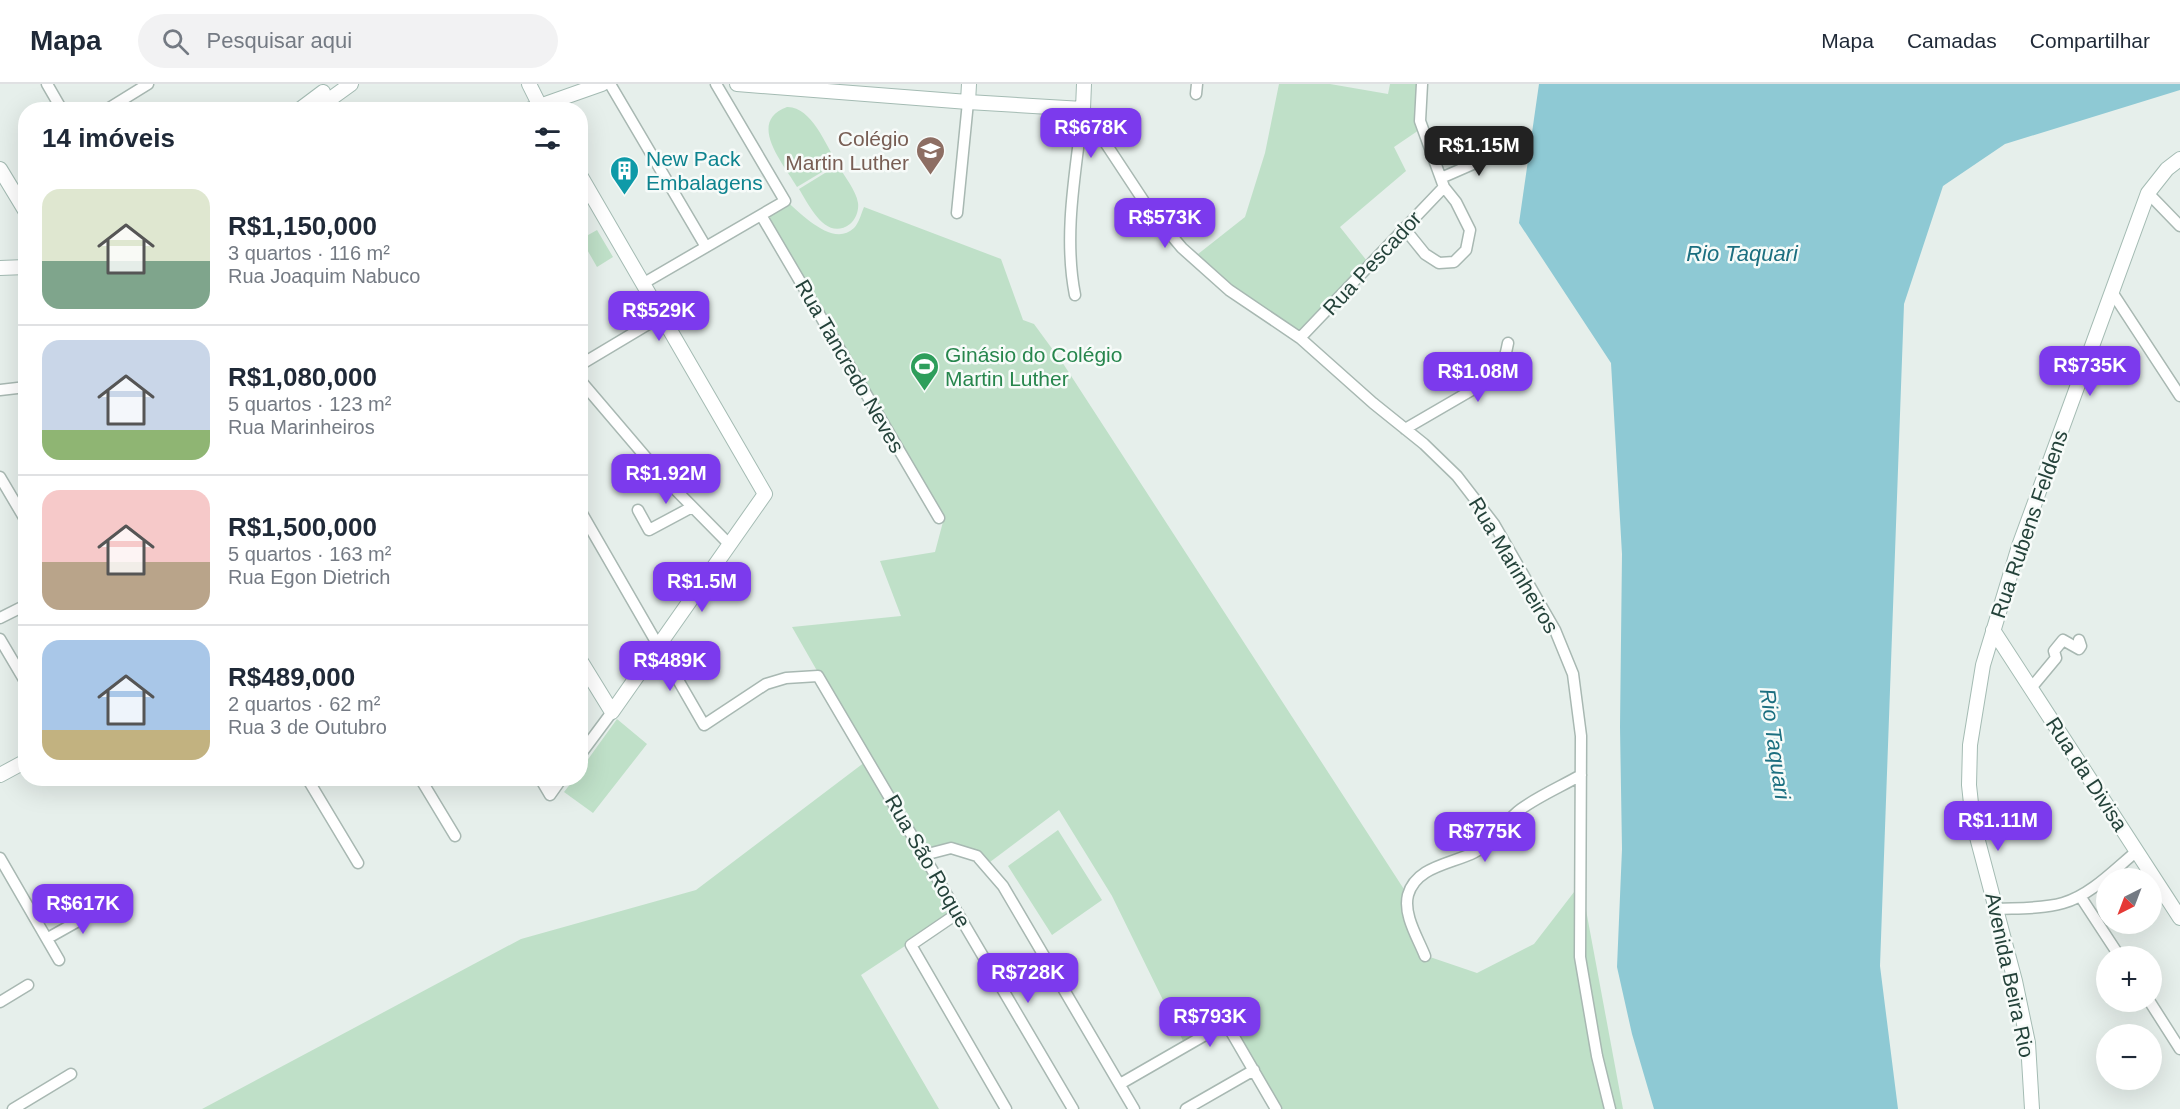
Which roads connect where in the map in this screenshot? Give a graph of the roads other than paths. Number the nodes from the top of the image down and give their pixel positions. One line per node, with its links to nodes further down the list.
1 (47, 84): 14 (street)
2 (148, 84): 15 (street)
3 (335, 84): 16 (street)
4 (351, 84): 17 (street)
5 (529, 84): 18 (street)
6 (602, 84): 19 (street)
7 (610, 84): 33 (street)
8 (716, 84): 30 (street)
9 (736, 84): 13 (street)
10 (969, 84): 20 (street)
11 (1084, 84): 21 (street)
12 (1422, 84): 25 (street)
13 (759, 85): 20 (street)
14 (57, 102)
15 (119, 102)
16 (310, 102)
17 (326, 102)
18 (534, 102)
19 (552, 102)
20 (968, 102): 21 (street); 29 (street)
21 (1083, 109): 40 (street); 42 (street, Rua Marinheiros)
22 (1505, 150): 25 (street)
23 (2180, 159): 27 (street, Rua Rubens Feldens)
24 (0, 169): 28 (street)
25 (1442, 183): 32 (street, Rua Pescador); 32 (street)
26 (588, 188): 38 (street)
27 (2148, 193): 31 (street); 39 (street, Rua Rubens Feldens)
28 (18, 199)
29 (957, 213)
30 (761, 215): 33 (street); 54 (street, Rua Tancredo Neves)
31 (2180, 226)
32 (1404, 228): 42 (street, Rua Pescador)
33 (706, 247): 38 (street)
34 (18, 267): 35 (street)
35 (0, 268)
36 (18, 275): 37 (street)
37 (0, 276)
38 (644, 283): 41 (street)
39 (2112, 292): 48 (street); 59 (street, Rua Rubens Feldens)
40 (1075, 295)
41 (663, 316): 44 (street); 56 (street)
42 (1300, 339): 49 (street, Rua Marinheiros)
43 (1508, 344): 49 (street)
44 (588, 360)
45 (18, 388): 47 (street)
46 (588, 389): 51 (street)
47 (0, 390)
48 (2180, 396)
49 (1405, 429): 70 (street, Rua Marinheiros)
50 (0, 477): 52 (street)
51 (692, 507): 53 (street); 56 (street)
52 (18, 508)
53 (638, 510)
54 (939, 518)
55 (588, 524): 62 (street)
56 (730, 545): 62 (street)
57 (18, 608): 58 (street)
58 (0, 618)
59 (1994, 630): 65 (street, Rua da Divisa); 82 (street, Avenida Beira Rio)
60 (0, 639): 63 (street)
61 (2079, 640): 65 (street)
62 (660, 646): 66 (street); 77 (street, Rua São Roque)
63 (18, 669)
64 (588, 673): 66 (street)
65 (2031, 688): 76 (street, Rua da Divisa)
66 (612, 712): 67 (street)
67 (588, 744)
68 (18, 765): 69 (street)
69 (0, 775)
70 (1581, 775): 87 (street); 103 (street, Rua Marinheiros)
71 (312, 786): 79 (street)
72 (425, 786): 75 (street)
73 (545, 786): 74 (street)
74 (556, 786)
75 (455, 836)
76 (2137, 851): 80 (street); 84 (street, Rua da Divisa)
77 (924, 855): 83 (street, Rua São Roque); 95 (street)
78 (0, 858): 85 (street)
79 (358, 863)
80 (2080, 896): 82 (street); 86 (street)
81 (105, 906): 85 (street)
82 (1997, 909): 104 (street, Avenida Beira Rio)
83 (958, 913): 98 (street); 99 (street, Rua São Roque)
84 (2180, 918)
85 (48, 938): 88 (street)
86 (2113, 946)
87 (1425, 956)
88 (59, 960)
89 (28, 985): 90 (street)
90 (0, 1002)
91 (2156, 1012): 92 (street)
92 (2180, 1049)
93 (1254, 1070): 95 (street); 96 (street); 102 (street)
94 (70, 1074): 97 (street)
95 (1119, 1084): 100 (street)
96 (1207, 1104): 101 (street)
97 (13, 1109)
98 (1006, 1109)
99 (1073, 1109)
100 (1134, 1109)
101 (1186, 1109)
102 (1276, 1109)
103 (1610, 1109)
104 (2032, 1109)

